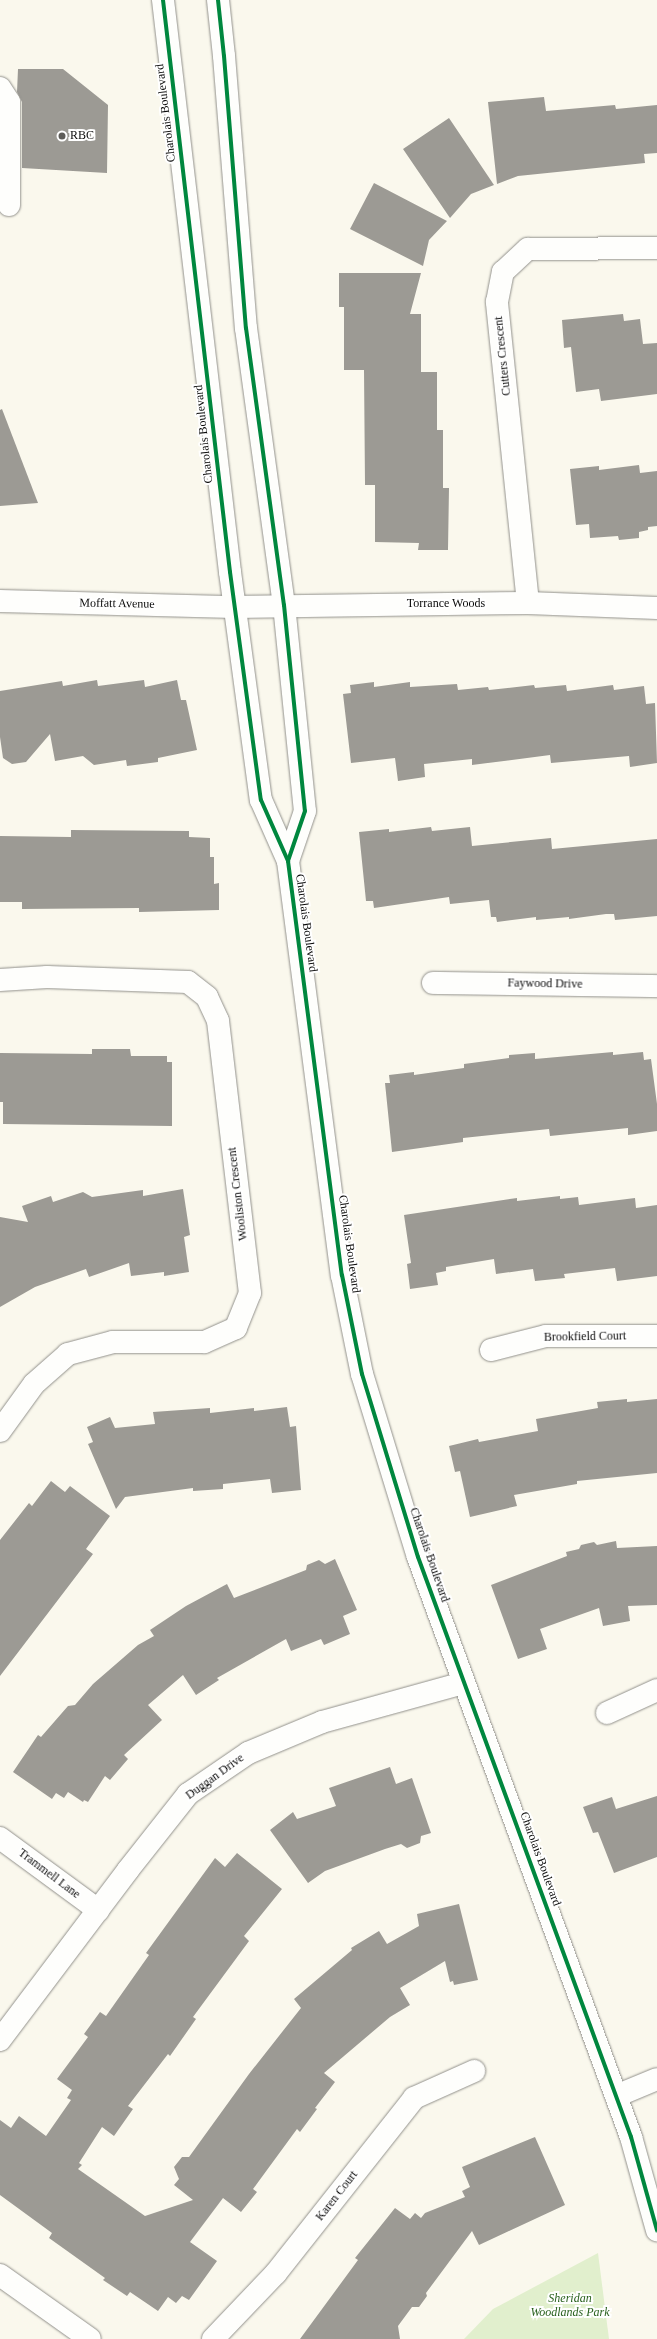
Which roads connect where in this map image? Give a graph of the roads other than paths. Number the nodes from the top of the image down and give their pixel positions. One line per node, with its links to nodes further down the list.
1 (163, 0): 9 (street, Charolais Boulevard)
2 (218, 0): 8 (street, Charolais Boulevard)
3 (0, 88): 4 (street)
4 (9, 205)
5 (657, 248): 7 (street, Cutters Crescent)
6 (0, 601): 9 (street, Moffatt Avenue)
7 (528, 603): 8 (street, Torrance Woods); 10 (street, Torrance Woods)
8 (284, 605): 9 (street, Torrance Woods); 11 (street, Charolais Boulevard)
9 (234, 607): 11 (street, Charolais Boulevard)
10 (657, 608)
11 (288, 861): 18 (street, Charolais Boulevard)
12 (0, 980): 17 (street, Wooliston Crescent)
13 (433, 983): 14 (street, Faywood Drive)
14 (657, 986)
15 (657, 1336): 16 (street, Brookfield Court)
16 (491, 1350)
17 (0, 1431)
18 (464, 1683): 22 (street, Duggan Drive); 26 (street, Charolais Boulevard)
19 (657, 1690): 20 (street)
20 (607, 1713)
21 (0, 1838): 22 (street, Trammell Lane)
22 (98, 1910): 23 (street, Duggan Drive)
23 (0, 2040)
24 (474, 2070): 30 (street, Karen Court)
25 (657, 2079): 26 (street)
26 (616, 2096): 27 (street, Charolais Boulevard)
27 (657, 2230)
28 (0, 2275): 29 (street)
29 (90, 2339)
30 (213, 2339)

